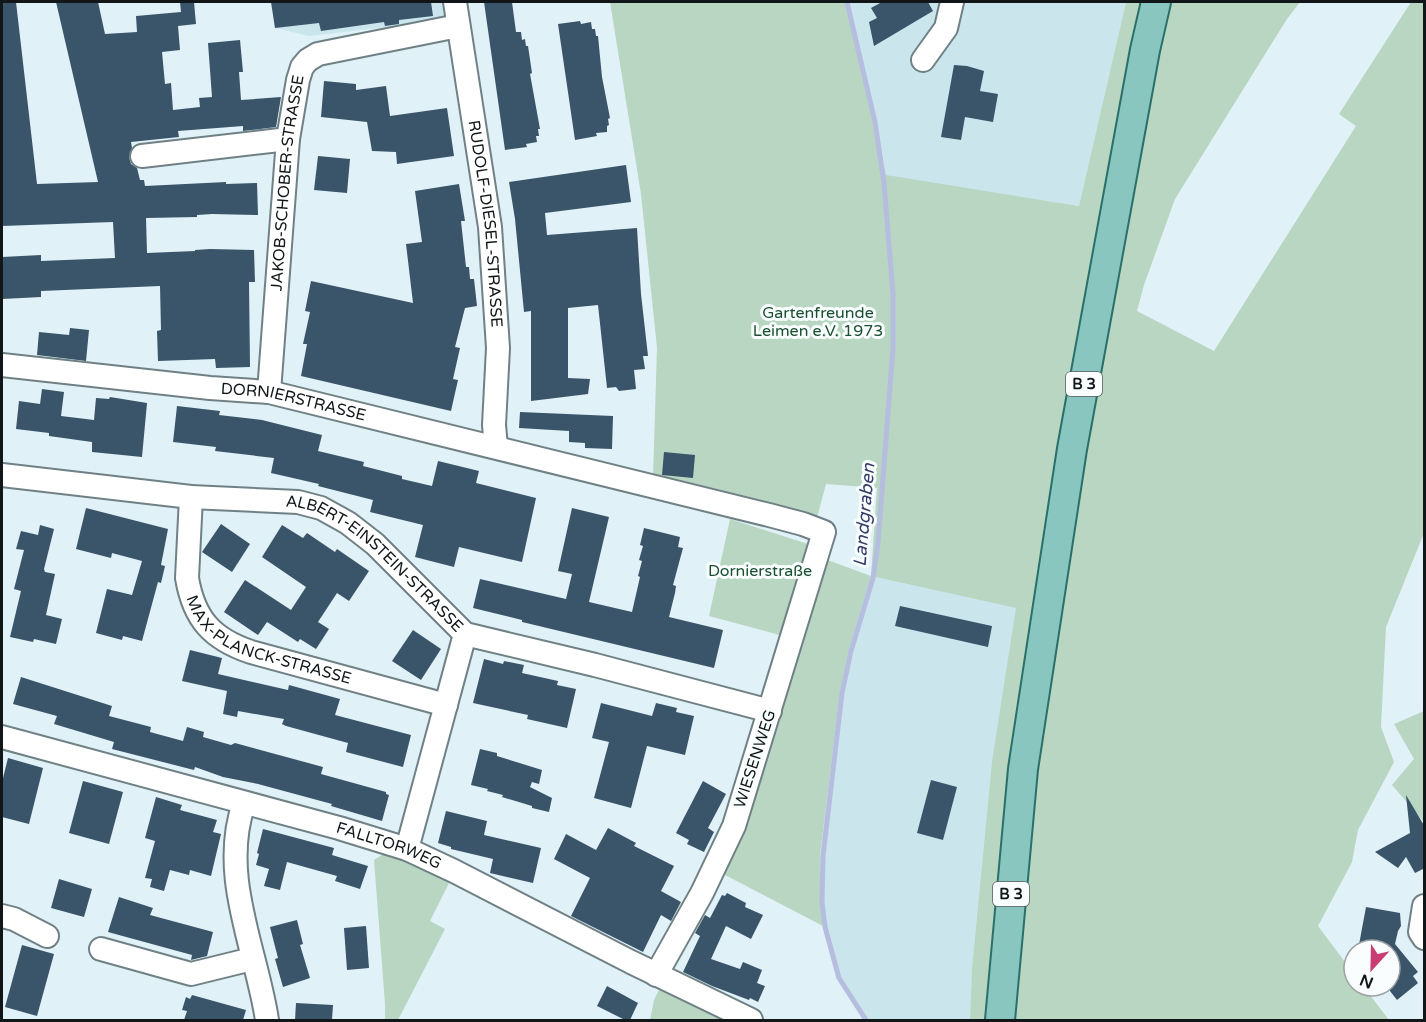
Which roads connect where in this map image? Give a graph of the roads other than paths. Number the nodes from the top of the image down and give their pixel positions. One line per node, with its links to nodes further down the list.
1 (455, 2): 4 (street, RUDOLF-DIESEL-STRASSE)
2 (952, 2): 5 (street)
3 (1156, 2): 29 (main road, B 3)
4 (458, 26): 6 (street, JAKOB-SCHOBER-STRASSE); 10 (street, RUDOLF-DIESEL-STRASSE)
5 (923, 60)
6 (288, 139): 7 (street); 9 (street, JAKOB-SCHOBER-STRASSE)
7 (142, 156)
8 (2, 365): 9 (street, DORNIERSTRASSE)
9 (269, 392): 10 (street, DORNIERSTRASSE)
10 (496, 447): 13 (street, DORNIERSTRASSE)
11 (2, 475): 12 (street, ALBERT-EINSTEIN-STRASSE)
12 (191, 496): 14 (street, ALBERT-EINSTEIN-STRASSE); 15 (street, MAX-PLANCK-STRASSE)
13 (824, 532): 16 (street, WIESENWEG)
14 (465, 634): 15 (street); 16 (street, ALBERT-EINSTEIN-STRASSE)
15 (446, 705): 19 (street)
16 (770, 711): 26 (street, WIESENWEG)
17 (2, 737): 18 (street, FALLTORWEG)
18 (244, 803): 19 (street, FALLTORWEG); 25 (street)
19 (407, 849): 26 (street, FALLTORWEG)
20 (1425, 906): 23 (street)
21 (2, 916): 22 (street)
22 (47, 936)
23 (1425, 938)
24 (101, 949): 25 (street)
25 (252, 959): 27 (street)
26 (656, 975): 28 (street, FALLTORWEG)
27 (267, 1020)
28 (751, 1020)
29 (1000, 1020)

